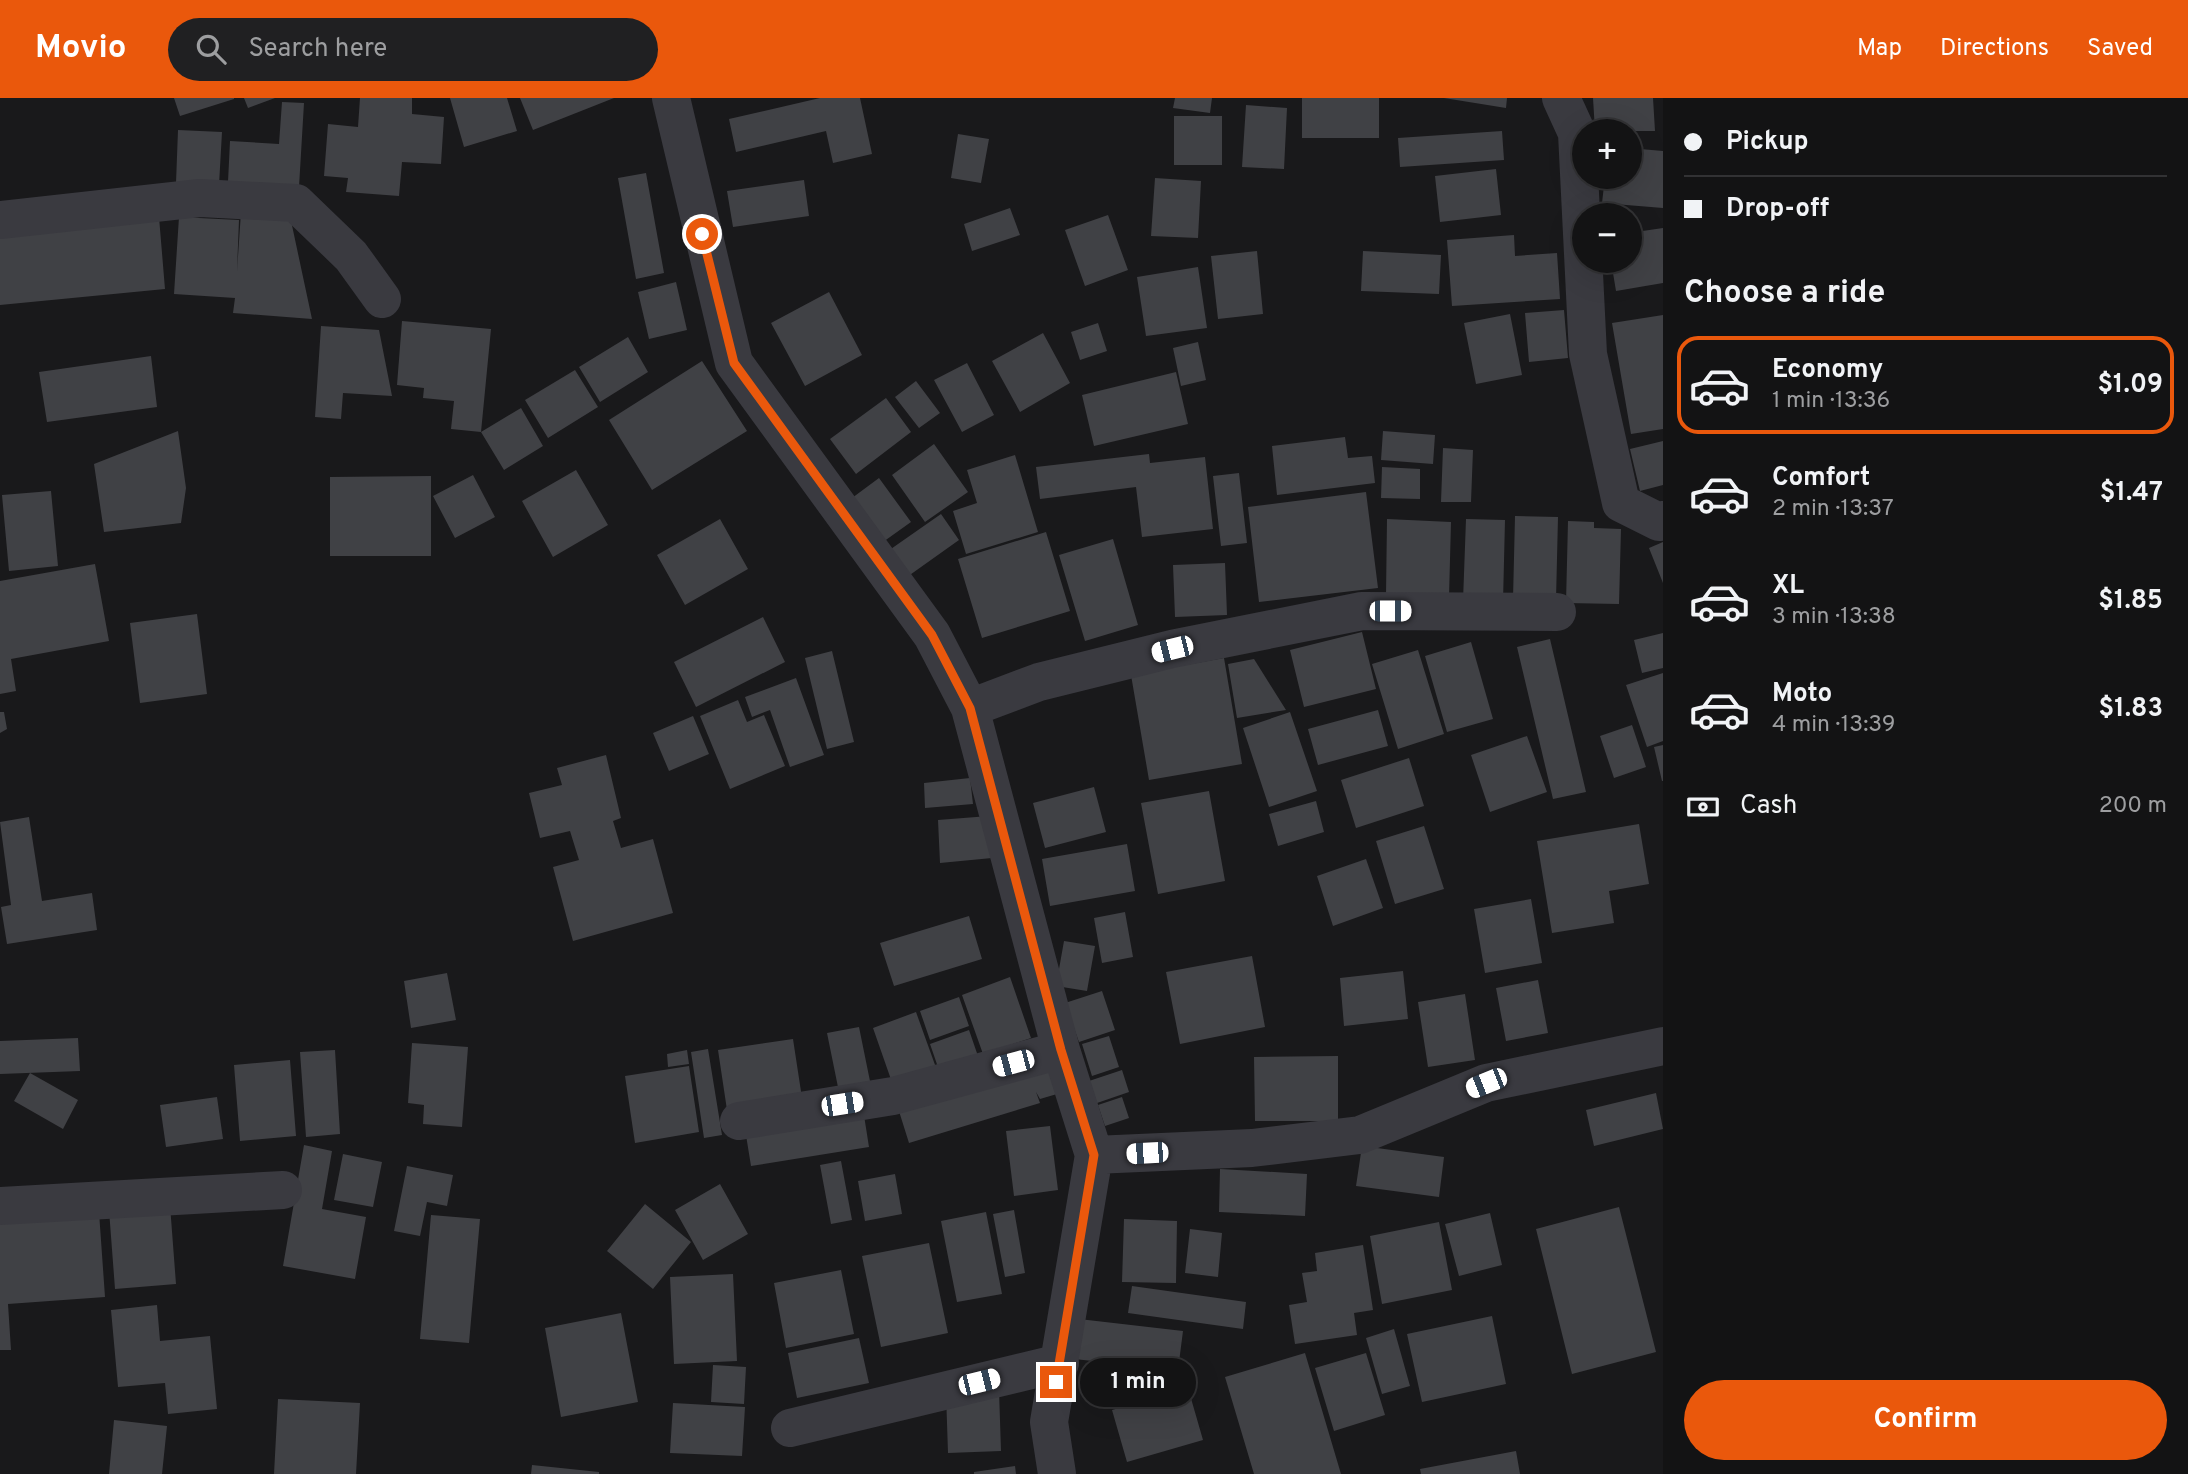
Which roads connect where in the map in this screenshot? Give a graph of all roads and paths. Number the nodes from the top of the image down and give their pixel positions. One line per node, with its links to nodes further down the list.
1 (671, 98): 7 (street)
2 (1561, 98): 5 (street)
3 (0, 220): 4 (street)
4 (382, 299)
5 (1663, 520)
6 (1557, 612): 7 (street)
7 (970, 708): 9 (street)
8 (1663, 1046): 11 (street)
9 (1061, 1050): 10 (street); 11 (street)
10 (739, 1121)
11 (1094, 1155): 14 (street)
12 (283, 1190): 13 (street)
13 (0, 1206)
14 (1059, 1363): 15 (street); 16 (street)
15 (790, 1428)
16 (1057, 1474)

